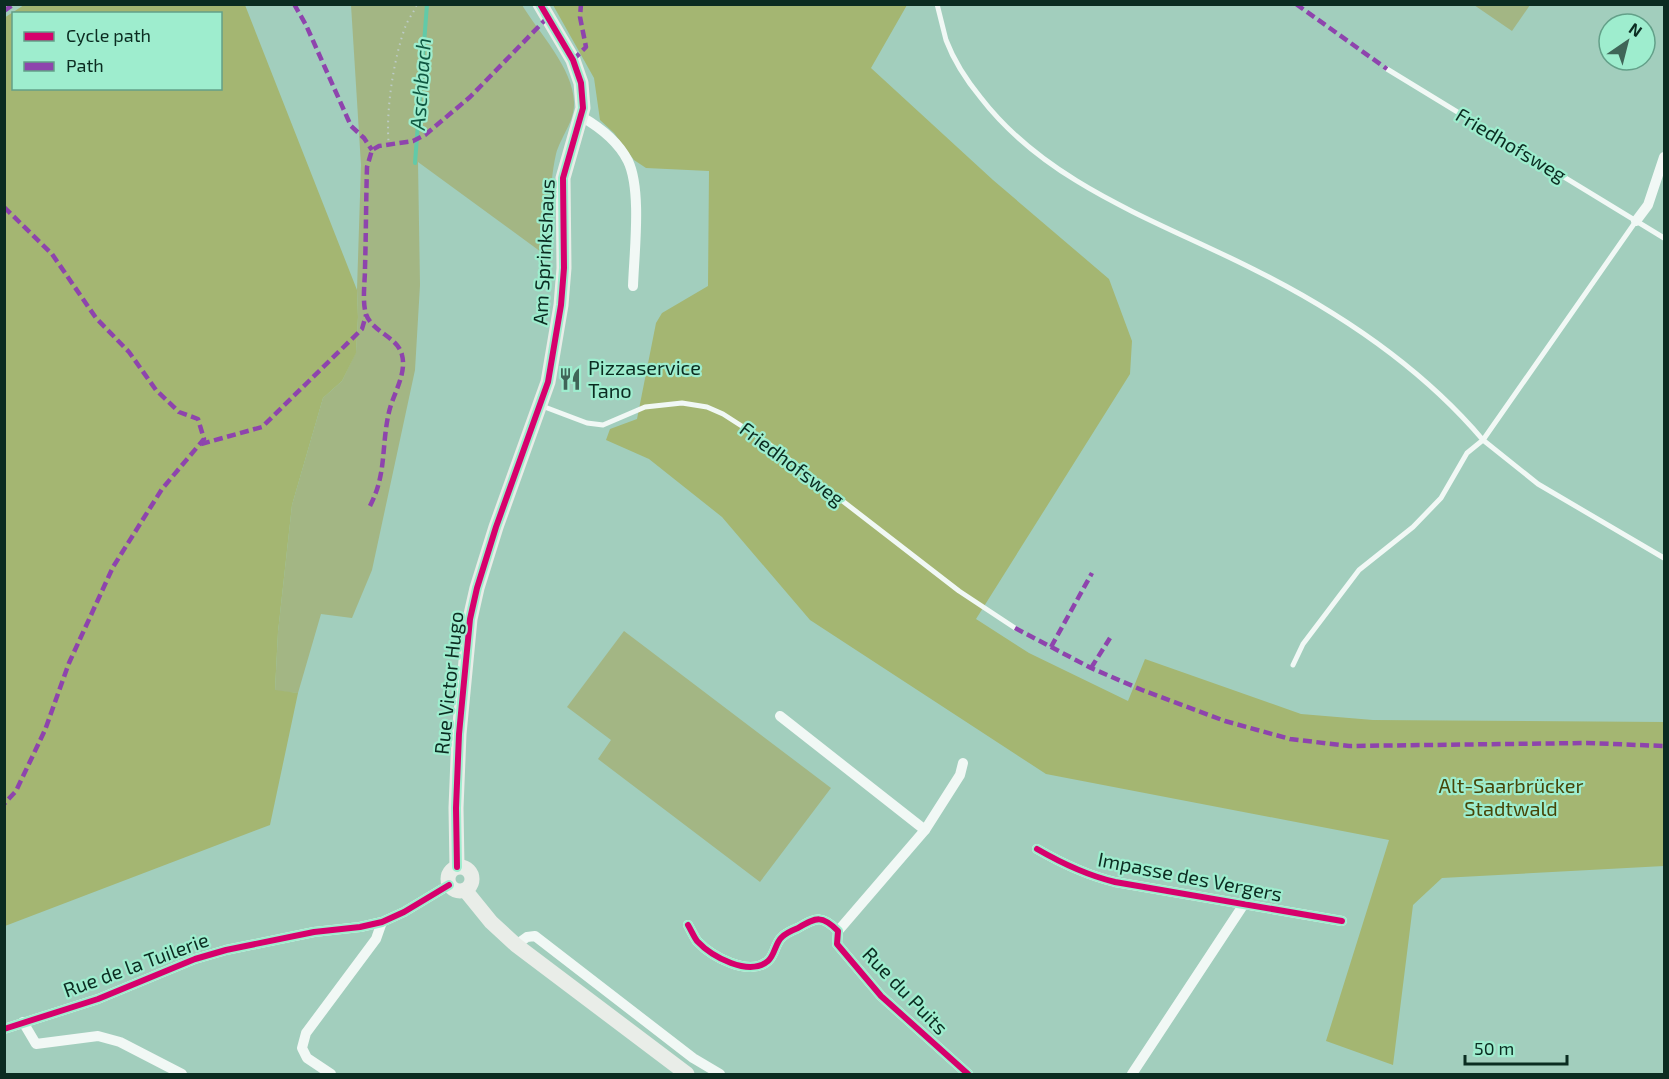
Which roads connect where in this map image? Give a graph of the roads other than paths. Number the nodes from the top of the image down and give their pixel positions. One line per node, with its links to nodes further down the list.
1 (540, 4): 4 (street, Am Sprinkshaus)
2 (937, 4): 11 (lane)
3 (1387, 69): 6 (lane, Friedhofsweg)
4 (582, 117): 8 (street); 9 (street, Am Sprinkshaus)
5 (1665, 157): 6 (street)
6 (1636, 221): 7 (lane, Friedhofsweg); 11 (lane)
7 (1665, 238)
8 (633, 286)
9 (541, 405): 10 (street, Am Sprinkshaus); 13 (lane, Friedhofsweg)
10 (528, 439): 19 (street, Rue Victor Hugo)
11 (1483, 440): 12 (lane); 14 (lane)
12 (1665, 558)
13 (1015, 628)
14 (1293, 665)
15 (780, 716): 17 (street)
16 (963, 763): 17 (street)
17 (925, 831): 26 (street)
18 (1037, 849): 22 (street, Impasse des Vergers)
19 (457, 867): 20 (street, Rue Victor Hugo); 21 (street)
20 (449, 885): 21 (street); 24 (street, Rue de la Tuilerie)
21 (465, 890): 27 (street)
22 (1244, 904): 23 (street, Impasse des Vergers); 35 (street, Impasse des Vergers)
23 (1342, 921)
24 (382, 922): 28 (street, Rue de la Tuilerie); 31 (street)
25 (688, 925): 26 (street)
26 (838, 931): 34 (street, Rue du Puits)
27 (516, 945): 32 (street); 33 (street)
28 (23, 1022): 29 (street, Rue de la Tuilerie); 30 (street)
29 (4, 1029)
30 (182, 1074)
31 (331, 1074)
32 (687, 1074)
33 (720, 1074)
34 (968, 1074)
35 (1132, 1074)

